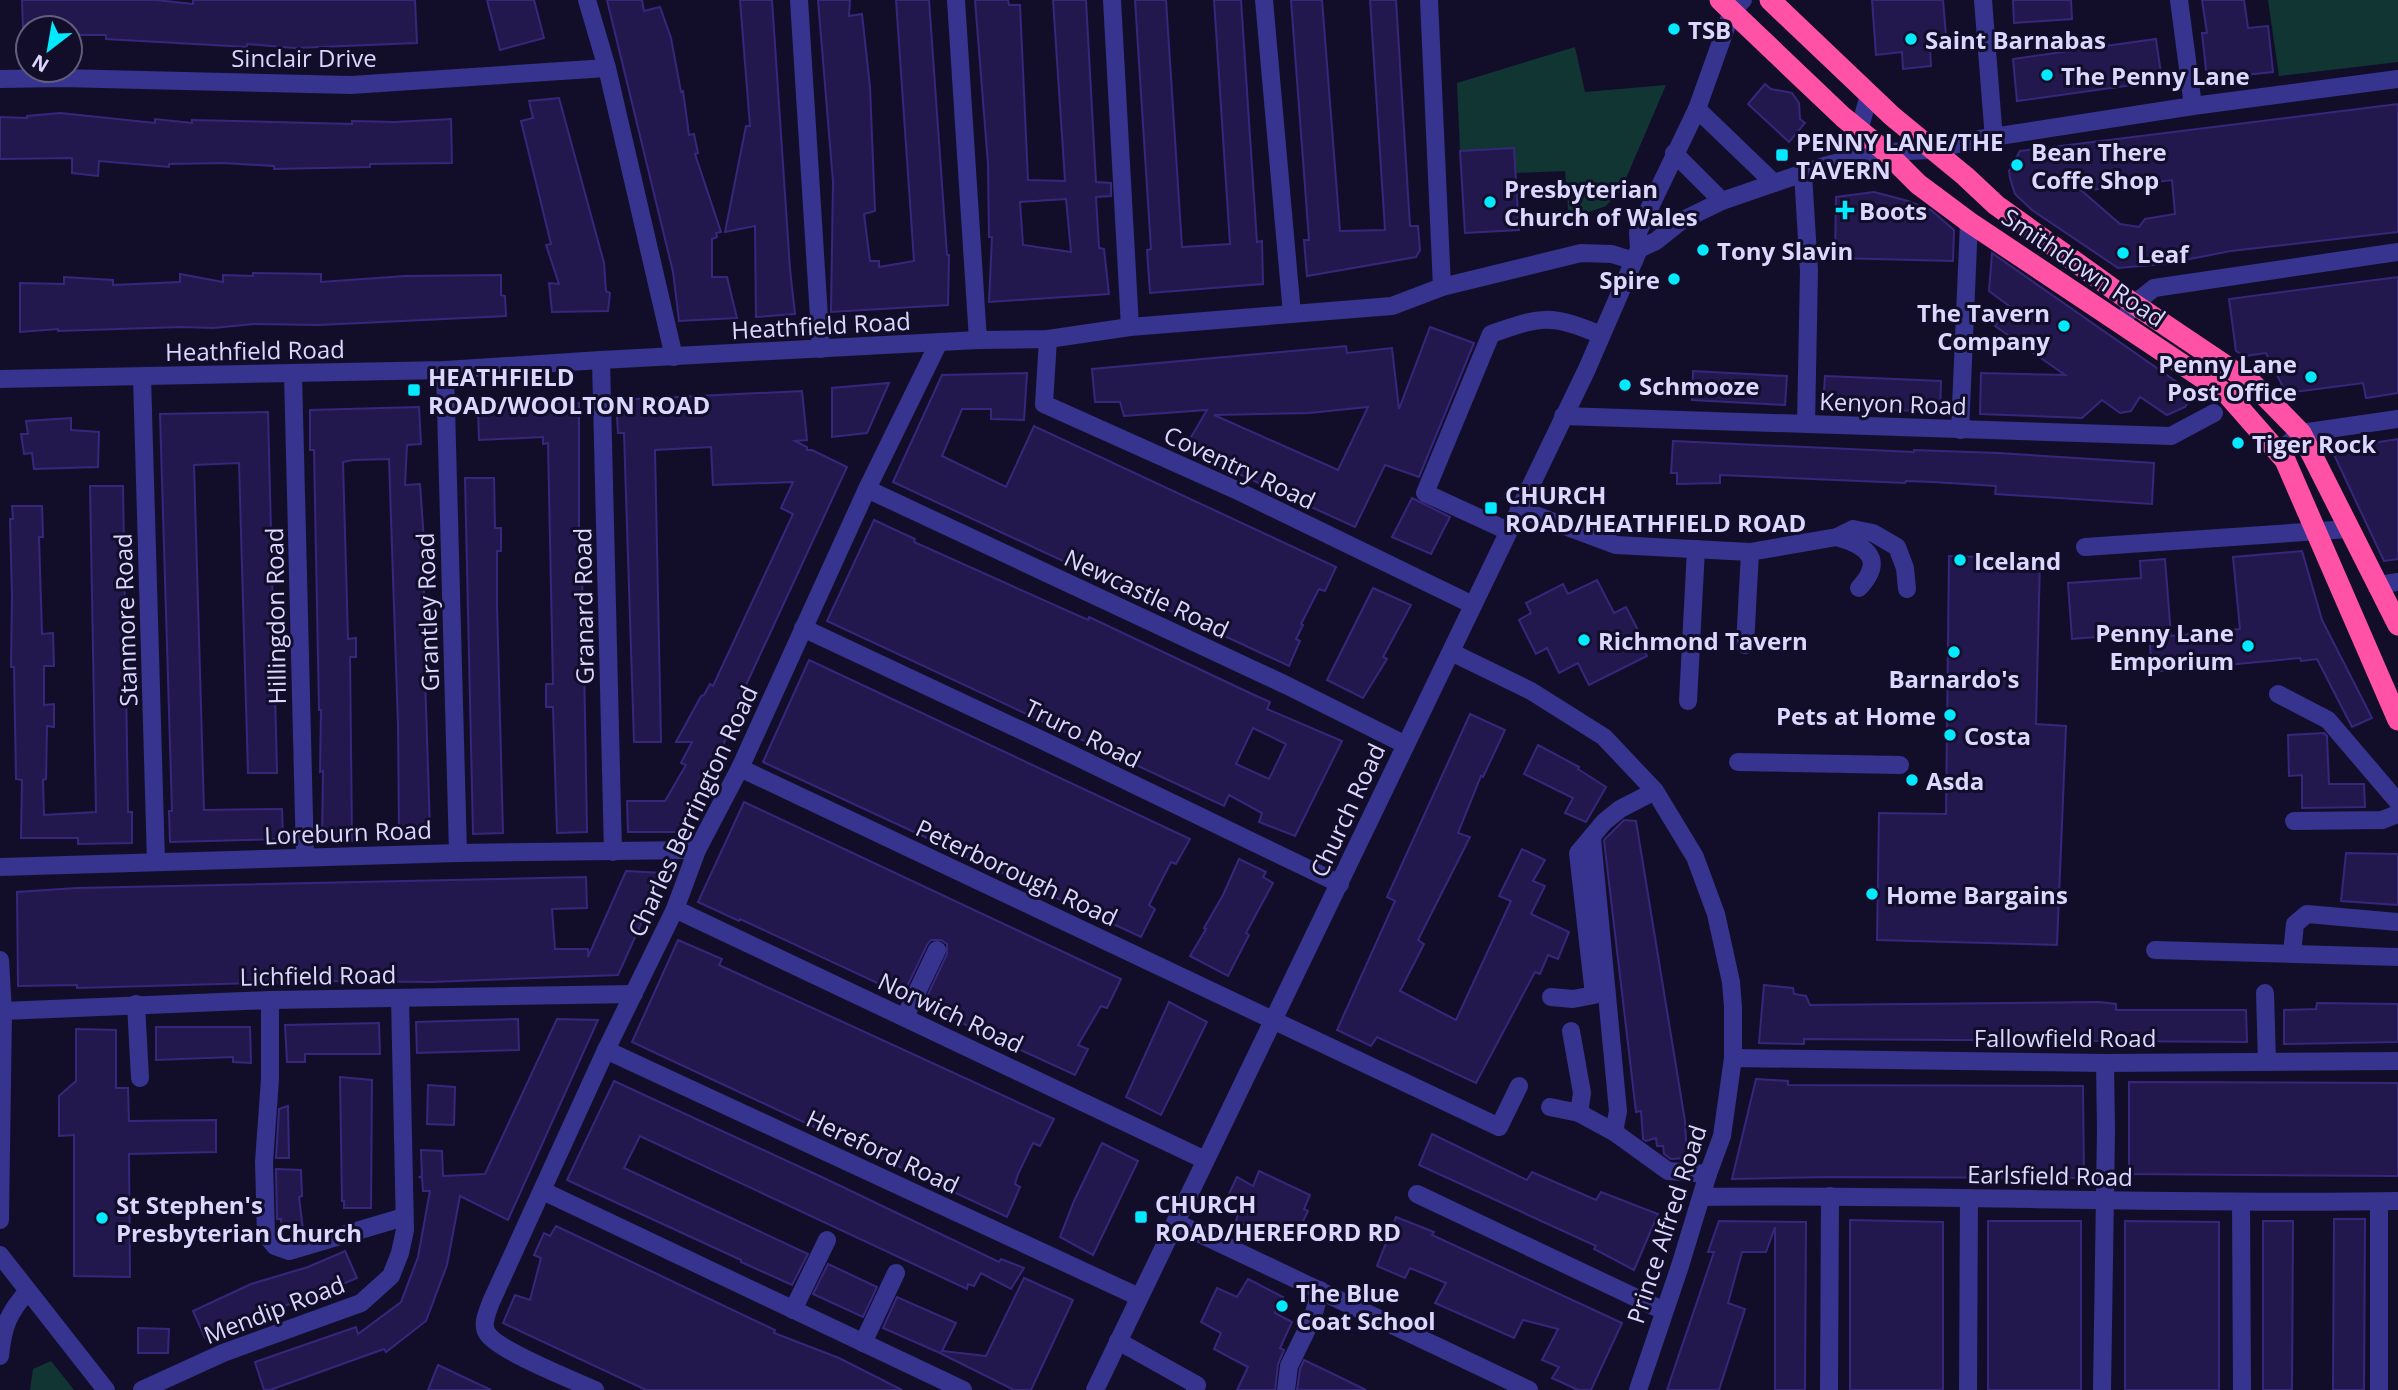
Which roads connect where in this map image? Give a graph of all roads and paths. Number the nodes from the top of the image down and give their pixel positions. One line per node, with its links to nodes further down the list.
1 (587, 0): 11 (street)
2 (799, 0): 38 (street)
3 (956, 0): 36 (street)
4 (1112, 0): 33 (street)
5 (1264, 0): 31 (street)
6 (1429, 0): 29 (street)
7 (1770, 0): 14 (highway, Smithdown Road)
8 (1983, 0): 18 (street)
9 (2179, 0): 15 (street)
10 (1732, 4): 16 (street, Church Road); 17 (highway, Smithdown Road)
11 (607, 68): 12 (street, Sinclair Drive); 39 (street)
12 (0, 79)
13 (2398, 79): 15 (street)
14 (1869, 94): 17 (street); 19 (highway, Smithdown Road)
15 (2193, 106): 18 (street)
16 (1697, 109): 21 (street, Church Road); 24 (street)
17 (1860, 130): 20 (highway, Smithdown Road); 22 (street)
18 (1994, 139): 19 (street)
19 (1931, 150): 20 (street); 30 (highway, Smithdown Road)
20 (1886, 152): 22 (street); 26 (highway, Smithdown Road)
21 (1674, 153): 25 (street); 28 (street, Church Road)
22 (1851, 159): 23 (street)
23 (1804, 174): 24 (street); 48 (street)
24 (1773, 183): 25 (street)
25 (1722, 201): 28 (street)
26 (1969, 222): 32 (highway, Smithdown Road); 49 (street)
27 (2398, 253): 30 (street)
28 (1637, 255): 29 (street, Heathfield Road); 34 (street, Church Road)
29 (1442, 287): 31 (street, Heathfield Road)
30 (2134, 304): 32 (street); 50 (highway, Smithdown Road)
31 (1292, 314): 33 (street, Heathfield Road)
32 (2121, 323): 51 (highway, Smithdown Road)
33 (1130, 327): 35 (street, Heathfield Road)
34 (1601, 335): 46 (street, Church Road); 55 (street)
35 (1048, 339): 36 (street, Heathfield Road); 64 (street, Coventry Road)
36 (978, 340): 37 (street, Heathfield Road)
37 (939, 342): 38 (street, Heathfield Road); 52 (street, Charles Berrington Road)
38 (821, 349): 39 (street, Heathfield Road)
39 (674, 357): 40 (street, Heathfield Road)
40 (601, 360): 41 (street, Heathfield Road); 82 (street, Granard Road)
41 (445, 370): 42 (street, Heathfield Road); 83 (street, Grantley Road)
42 (293, 374): 43 (street, Heathfield Road); 84 (street, Hillingdon Road)
43 (142, 377): 44 (street, Heathfield Road); 85 (street, Stanmore Road)
44 (0, 379)
45 (2214, 413): 49 (street, Kenyon Road)
46 (1563, 416): 48 (street, Kenyon Road); 53 (street, Church Road)
47 (2398, 419): 50 (street)
48 (1806, 424): 49 (street, Kenyon Road)
49 (1960, 430)
50 (2301, 433): 51 (street); 54 (highway, Smithdown Road)
51 (2277, 452): 56 (highway, Smithdown Road)
52 (867, 489): 66 (street, Charles Berrington Road); 72 (street, Newcastle Road)
53 (1519, 509): 55 (street, Church Road); 59 (street)
54 (2349, 529): 56 (street); 61 (highway, Smithdown Road)
55 (1508, 531): 64 (street, Church Road)
56 (2316, 531): 58 (street); 71 (highway, Smithdown Road)
57 (1837, 537): 60 (street); 62 (street); 63 (street)
58 (2085, 547)
59 (1696, 549): 60 (street); 70 (street)
60 (1750, 552): 67 (street)
61 (2388, 584): 65 (highway, Smithdown Road)
62 (1859, 588)
63 (1907, 589)
64 (1473, 605): 68 (street, Church Road)
65 (2398, 625)
66 (803, 628): 75 (street, Charles Berrington Road); 87 (street, Truro Road)
67 (1745, 645)
68 (1451, 652): 72 (street, Church Road); 76 (street, Prince Alfred Road)
69 (2278, 694): 77 (street)
70 (1688, 701)
71 (2398, 720)
72 (1404, 744): 87 (street, Church Road)
73 (1738, 762): 74 (street)
74 (1900, 765)
75 (740, 768): 81 (street, Charles Berrington Road); 103 (street, Peterborough Road)
76 (1655, 791): 80 (street); 106 (street, Prince Alfred Road)
77 (2398, 802)
78 (2398, 814): 79 (street)
79 (2294, 821)
80 (1592, 838): 97 (street); 114 (street)
81 (697, 850): 82 (street, Loreburn Road); 88 (street, Charles Berrington Road)
82 (613, 852): 83 (street, Loreburn Road)
83 (458, 853): 84 (street, Loreburn Road)
84 (304, 857): 85 (street, Loreburn Road)
85 (156, 862): 86 (street, Loreburn Road)
86 (0, 867)
87 (1340, 884): 103 (street, Church Road)
88 (675, 909): 96 (street, Charles Berrington Road); 102 (street, Norwich Road)
89 (2398, 922): 92 (street)
90 (937, 950): 102 (street)
91 (2155, 950): 92 (street)
92 (2292, 953): 93 (street)
93 (2398, 957)
94 (0, 960): 101 (street)
95 (2265, 993): 108 (street)
96 (634, 994): 98 (street, Lichfield Road); 105 (street, Charles Berrington Road)
97 (1551, 997)
98 (400, 998): 99 (street, Lichfield Road); 126 (street, Mendip Road)
99 (270, 1000): 100 (street, Lichfield Road); 126 (street)
100 (135, 1004): 101 (street, Lichfield Road); 110 (street)
101 (4, 1011): 127 (street)
102 (905, 1017): 115 (street, Norwich Road)
103 (1272, 1021): 111 (street, Peterborough Road); 115 (street, Church Road)
104 (1571, 1031): 113 (street)
105 (606, 1050): 117 (street, Charles Berrington Road); 134 (street, Hereford Road)
106 (1733, 1058): 109 (street, Fallowfield Road); 116 (street, Prince Alfred Road)
107 (2398, 1060): 108 (street, Fallowfield Road)
108 (2267, 1062): 109 (street, Fallowfield Road)
109 (2105, 1063): 122 (street)
110 (141, 1078)
111 (1519, 1086)
112 (1550, 1107): 113 (street)
113 (1579, 1114): 114 (street)
114 (1614, 1132): 116 (street)
115 (1205, 1160): 128 (street, Church Road)
116 (1708, 1174): 120 (street, Prince Alfred Road)
117 (543, 1191): 135 (street); 142 (street, Charles Berrington Road)
118 (1417, 1194): 136 (street)
119 (1830, 1196): 120 (street, Earlsfield Road); 121 (street, Earlsfield Road); 149 (street)
120 (1702, 1197): 136 (street, Prince Alfred Road)
121 (1969, 1198): 122 (street, Earlsfield Road); 150 (street)
122 (2104, 1200): 124 (street, Earlsfield Road); 151 (street)
123 (2398, 1201): 125 (street, Earlsfield Road)
124 (2241, 1202): 125 (street, Earlsfield Road); 152 (street)
125 (2379, 1202): 153 (street)
126 (404, 1217): 141 (street, Mendip Road)
127 (0, 1220)
128 (1175, 1222): 132 (street); 134 (street, Church Road)
129 (827, 1240): 135 (street)
130 (1, 1260): 133 (street)
131 (896, 1273): 138 (street)
132 (1320, 1290): 146 (street); 147 (street)
133 (28, 1291): 139 (street); 140 (street)
134 (1139, 1297): 137 (street, Church Road)
135 (793, 1310): 138 (street)
136 (1664, 1311): 148 (street, Prince Alfred Road)
137 (1118, 1341): 144 (street, Church Road); 145 (street)
138 (863, 1343): 143 (street)
139 (0, 1356)
140 (106, 1390)
141 (142, 1390)
142 (595, 1390)
143 (963, 1390)
144 (1095, 1390)
145 (1195, 1390)
146 (1286, 1390)
147 (1529, 1390)
148 (1638, 1390)
149 (1829, 1390)
150 (1968, 1390)
151 (2102, 1390)
152 (2242, 1390)
153 (2379, 1390)

